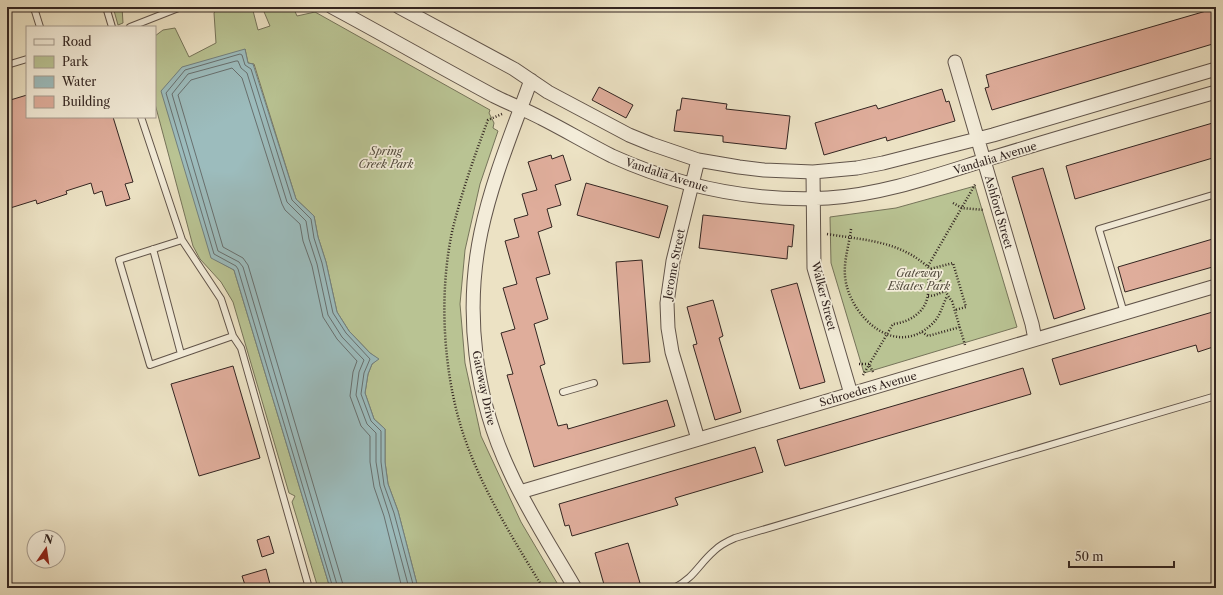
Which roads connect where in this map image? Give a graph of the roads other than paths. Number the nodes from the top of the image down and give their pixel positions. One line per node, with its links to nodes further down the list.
1 (32, 7): 6 (lane)
2 (106, 7): 7 (lane)
3 (181, 7): 8 (lane)
4 (332, 7): 15 (street, Vandalia Avenue)
5 (399, 7): 13 (street, Vandalia Avenue)
6 (40, 26)
7 (112, 26)
8 (133, 26)
9 (26, 59): 11 (lane)
10 (955, 62): 17 (street, Ashford Street)
11 (7, 65)
12 (1216, 69): 17 (street, Vandalia Avenue)
13 (531, 80): 15 (street, Gateway Drive); 18 (street, Vandalia Avenue)
14 (1216, 92): 19 (street, Vandalia Avenue)
15 (520, 108): 21 (street, Vandalia Avenue); 36 (street, Gateway Drive)
16 (141, 118): 24 (lane)
17 (978, 139): 19 (street, Ashford Street); 20 (street, Vandalia Avenue)
18 (698, 160): 20 (street, Vandalia Avenue); 21 (street, Jerome Street)
19 (984, 160): 23 (street, Vandalia Avenue); 29 (street, Ashford Street)
20 (813, 172): 23 (street, Walker Street)
21 (692, 185): 23 (street, Vandalia Avenue); 35 (street, Jerome Street)
22 (1216, 194): 27 (lane)
23 (813, 198): 33 (street, Walker Street)
24 (182, 240): 25 (lane); 28 (lane)
25 (153, 249): 30 (lane); 30 (lane)
26 (1216, 286): 27 (street, Schroeders Avenue)
27 (1124, 313): 29 (street, Schroeders Avenue)
28 (233, 336): 30 (lane); 37 (lane)
29 (1035, 339): 33 (street, Schroeders Avenue)
30 (181, 354)
31 (594, 383): 32 (lane)
32 (563, 392)
33 (851, 394): 35 (street, Schroeders Avenue)
34 (1216, 396): 39 (lane)
35 (698, 439): 36 (street, Schroeders Avenue)
36 (520, 492): 38 (street, Gateway Drive)
37 (309, 588)
38 (576, 588)
39 (674, 588)

